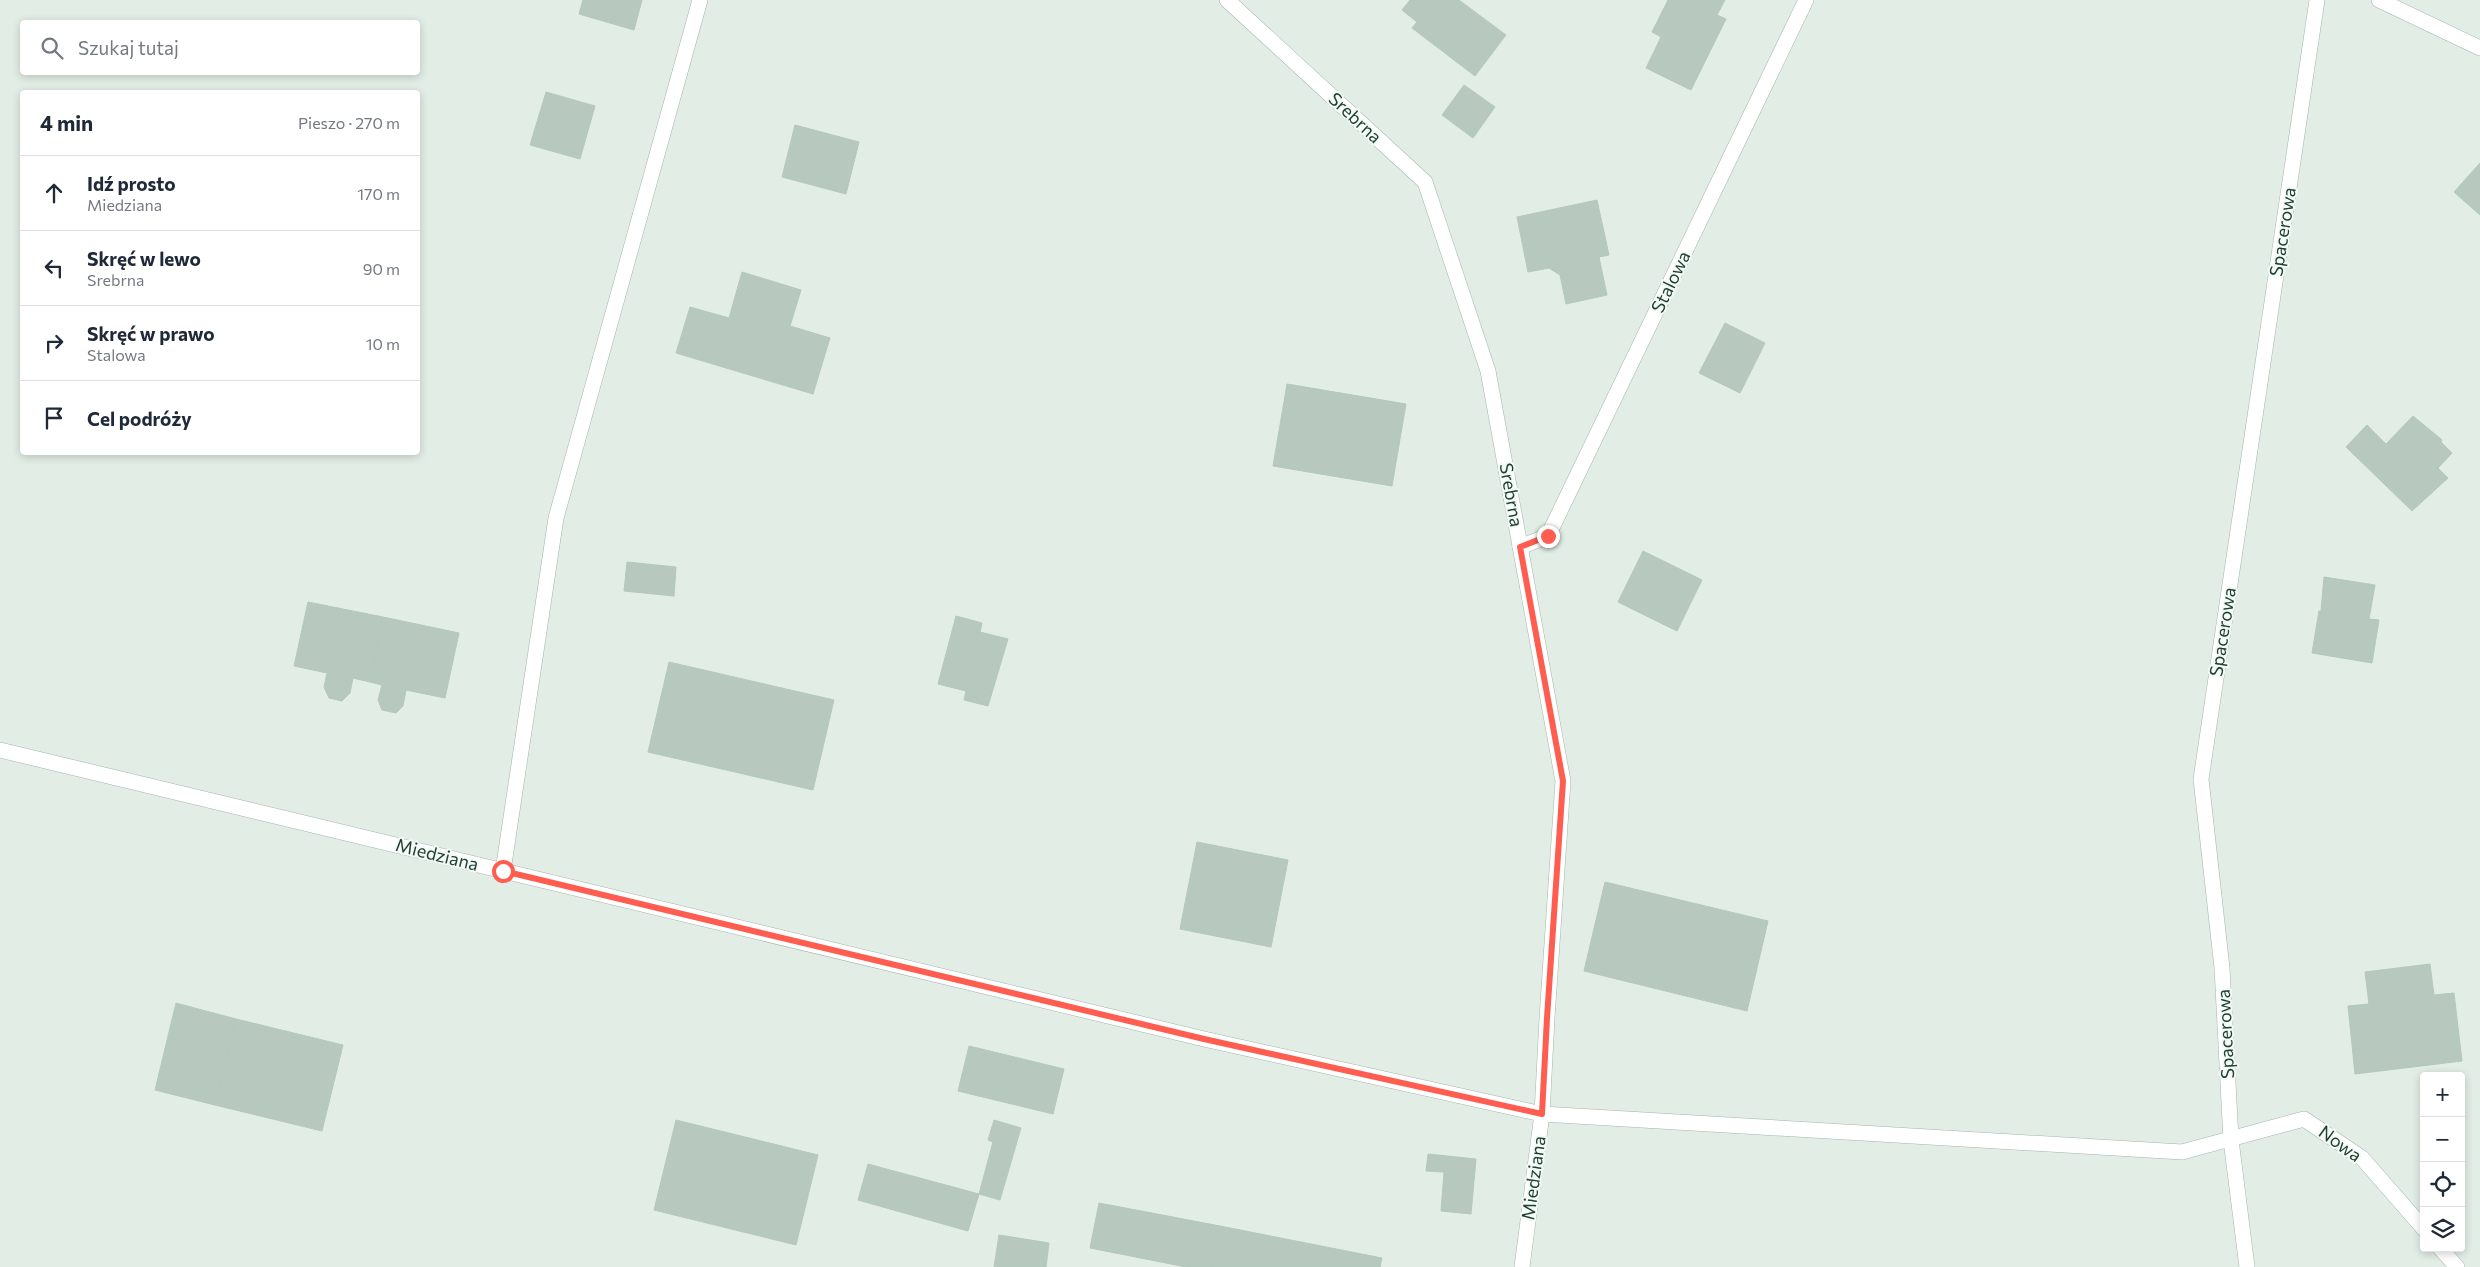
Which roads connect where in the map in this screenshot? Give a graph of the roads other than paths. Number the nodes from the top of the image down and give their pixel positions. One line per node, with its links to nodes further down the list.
1 (700, 0): 9 (street)
2 (1227, 0): 7 (street, Srebrna)
3 (1806, 0): 7 (street, Stalowa)
4 (2317, 0): 11 (street, Spacerowa)
5 (2379, 0): 6 (street)
6 (2480, 48)
7 (1520, 547): 10 (street, Srebrna)
8 (0, 750): 9 (street, Miedziana)
9 (503, 871): 10 (street, Miedziana)
10 (1542, 1114): 11 (street); 14 (street, Miedziana)
11 (2232, 1140): 12 (street, Nowa); 15 (street, Spacerowa)
12 (2420, 1224)
13 (2444, 1252): 16 (street)
14 (1522, 1267)
15 (2247, 1267)
16 (2457, 1267)

